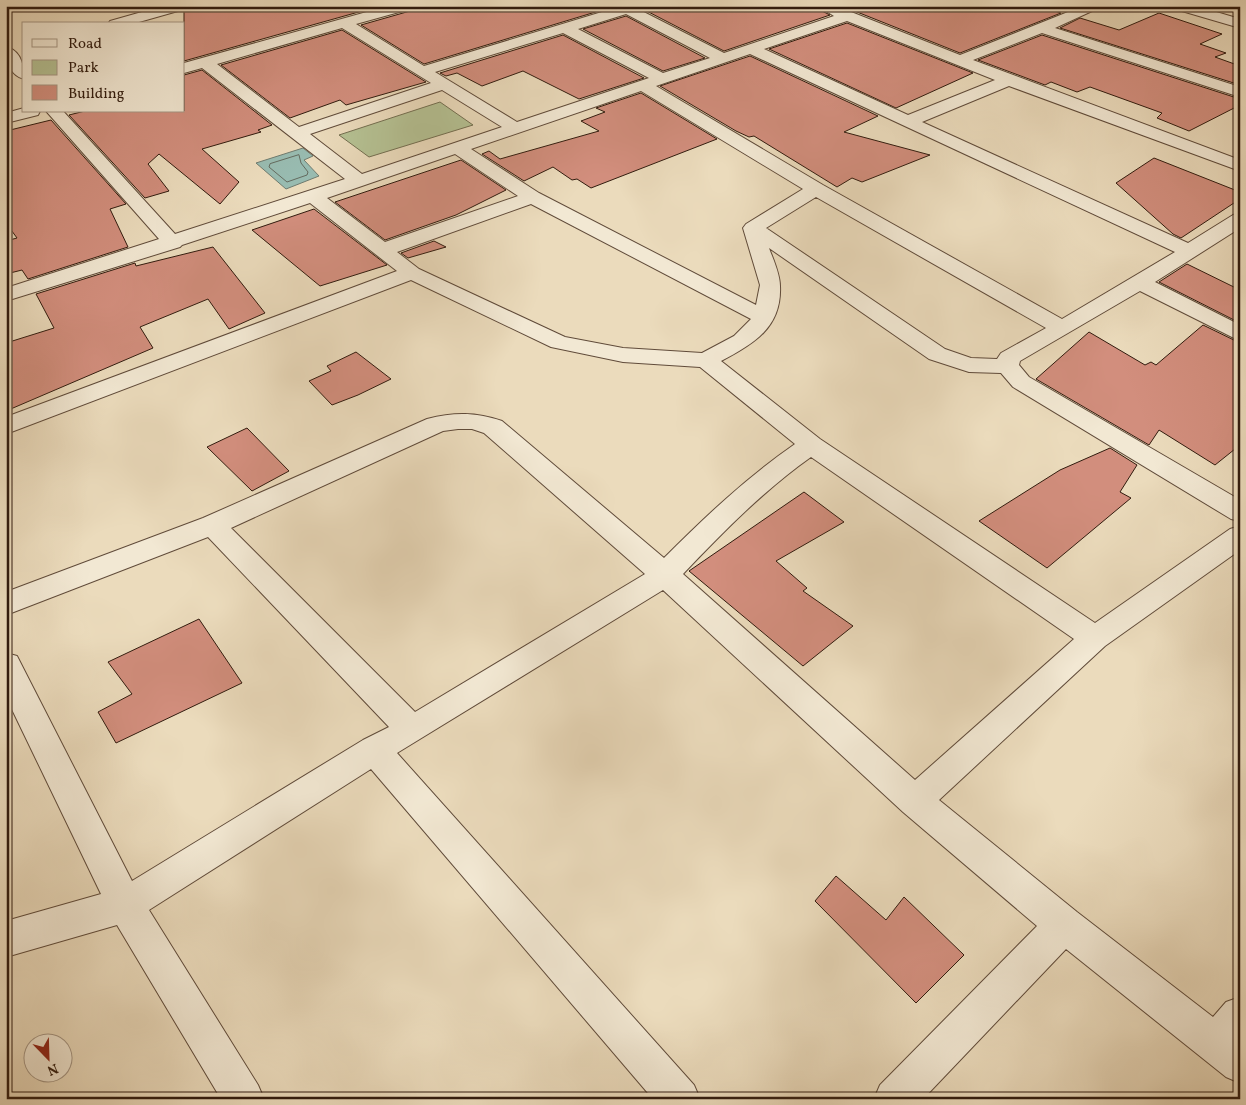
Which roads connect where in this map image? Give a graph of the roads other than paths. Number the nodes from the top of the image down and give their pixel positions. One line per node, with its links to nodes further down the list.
1 (133, 6): 9 (street)
2 (180, 6): 9 (street)
3 (405, 6): 11 (street)
4 (1096, 6): 14 (street)
5 (1180, 6): 8 (street)
6 (624, 8): 13 (street); 18 (street)
7 (837, 9): 16 (street); 19 (street)
8 (1204, 9): 12 (street)
9 (148, 15): 10 (street)
10 (122, 22)
11 (345, 24): 20 (street); 23 (street)
12 (1240, 24)
13 (566, 28): 23 (street); 24 (street)
14 (1041, 28): 19 (street); 28 (street)
15 (22, 47): 17 (street)
16 (750, 49): 18 (street); 32 (street)
17 (6, 51): 22 (street)
18 (722, 58): 24 (street)
19 (961, 60): 25 (street)
20 (205, 62): 21 (street); 34 (street)
21 (185, 68)
22 (22, 71)
23 (423, 71): 26 (street)
24 (661, 78): 27 (street)
25 (1009, 80): 32 (street); 36 (street)
26 (445, 84): 33 (street); 34 (street)
27 (642, 85): 33 (street); 38 (street)
28 (1240, 92)
29 (28, 112): 31 (street)
30 (55, 112): 43 (street)
31 (6, 118)
32 (909, 122): 45 (street)
33 (514, 128): 35 (street)
34 (297, 133): 37 (street)
35 (456, 147): 37 (street); 40 (street)
36 (1240, 166)
37 (359, 181): 39 (street)
38 (816, 189): 42 (street); 50 (street)
39 (313, 196): 43 (street); 44 (street)
40 (532, 196): 44 (street); 49 (street)
41 (1238, 222): 45 (street)
42 (753, 228): 49 (street); 53 (street)
43 (173, 243): 48 (street)
44 (383, 250): 46 (street)
45 (1189, 251): 47 (street)
46 (412, 273): 52 (street); 54 (street)
47 (1140, 283): 50 (street); 51 (street)
48 (6, 295)
49 (765, 318): 52 (street)
50 (1062, 328): 53 (street)
51 (1240, 334)
52 (706, 360): 55 (street)
53 (1007, 366): 56 (street)
54 (6, 426)
55 (811, 445): 59 (street); 61 (street)
56 (1240, 512)
57 (212, 525): 59 (street); 60 (street); 63 (street)
58 (1240, 536): 61 (street)
59 (665, 575): 63 (street); 65 (street)
60 (6, 604)
61 (1095, 638): 65 (street)
62 (6, 665): 66 (street)
63 (412, 730): 64 (street)
64 (374, 750): 66 (street); 72 (street)
65 (915, 801): 67 (street)
66 (125, 905): 68 (street); 71 (street)
67 (1064, 925): 70 (street); 73 (street)
68 (6, 939)
69 (1240, 1016): 70 (street)
70 (1227, 1053)
71 (244, 1099)
72 (680, 1099)
73 (894, 1099)

